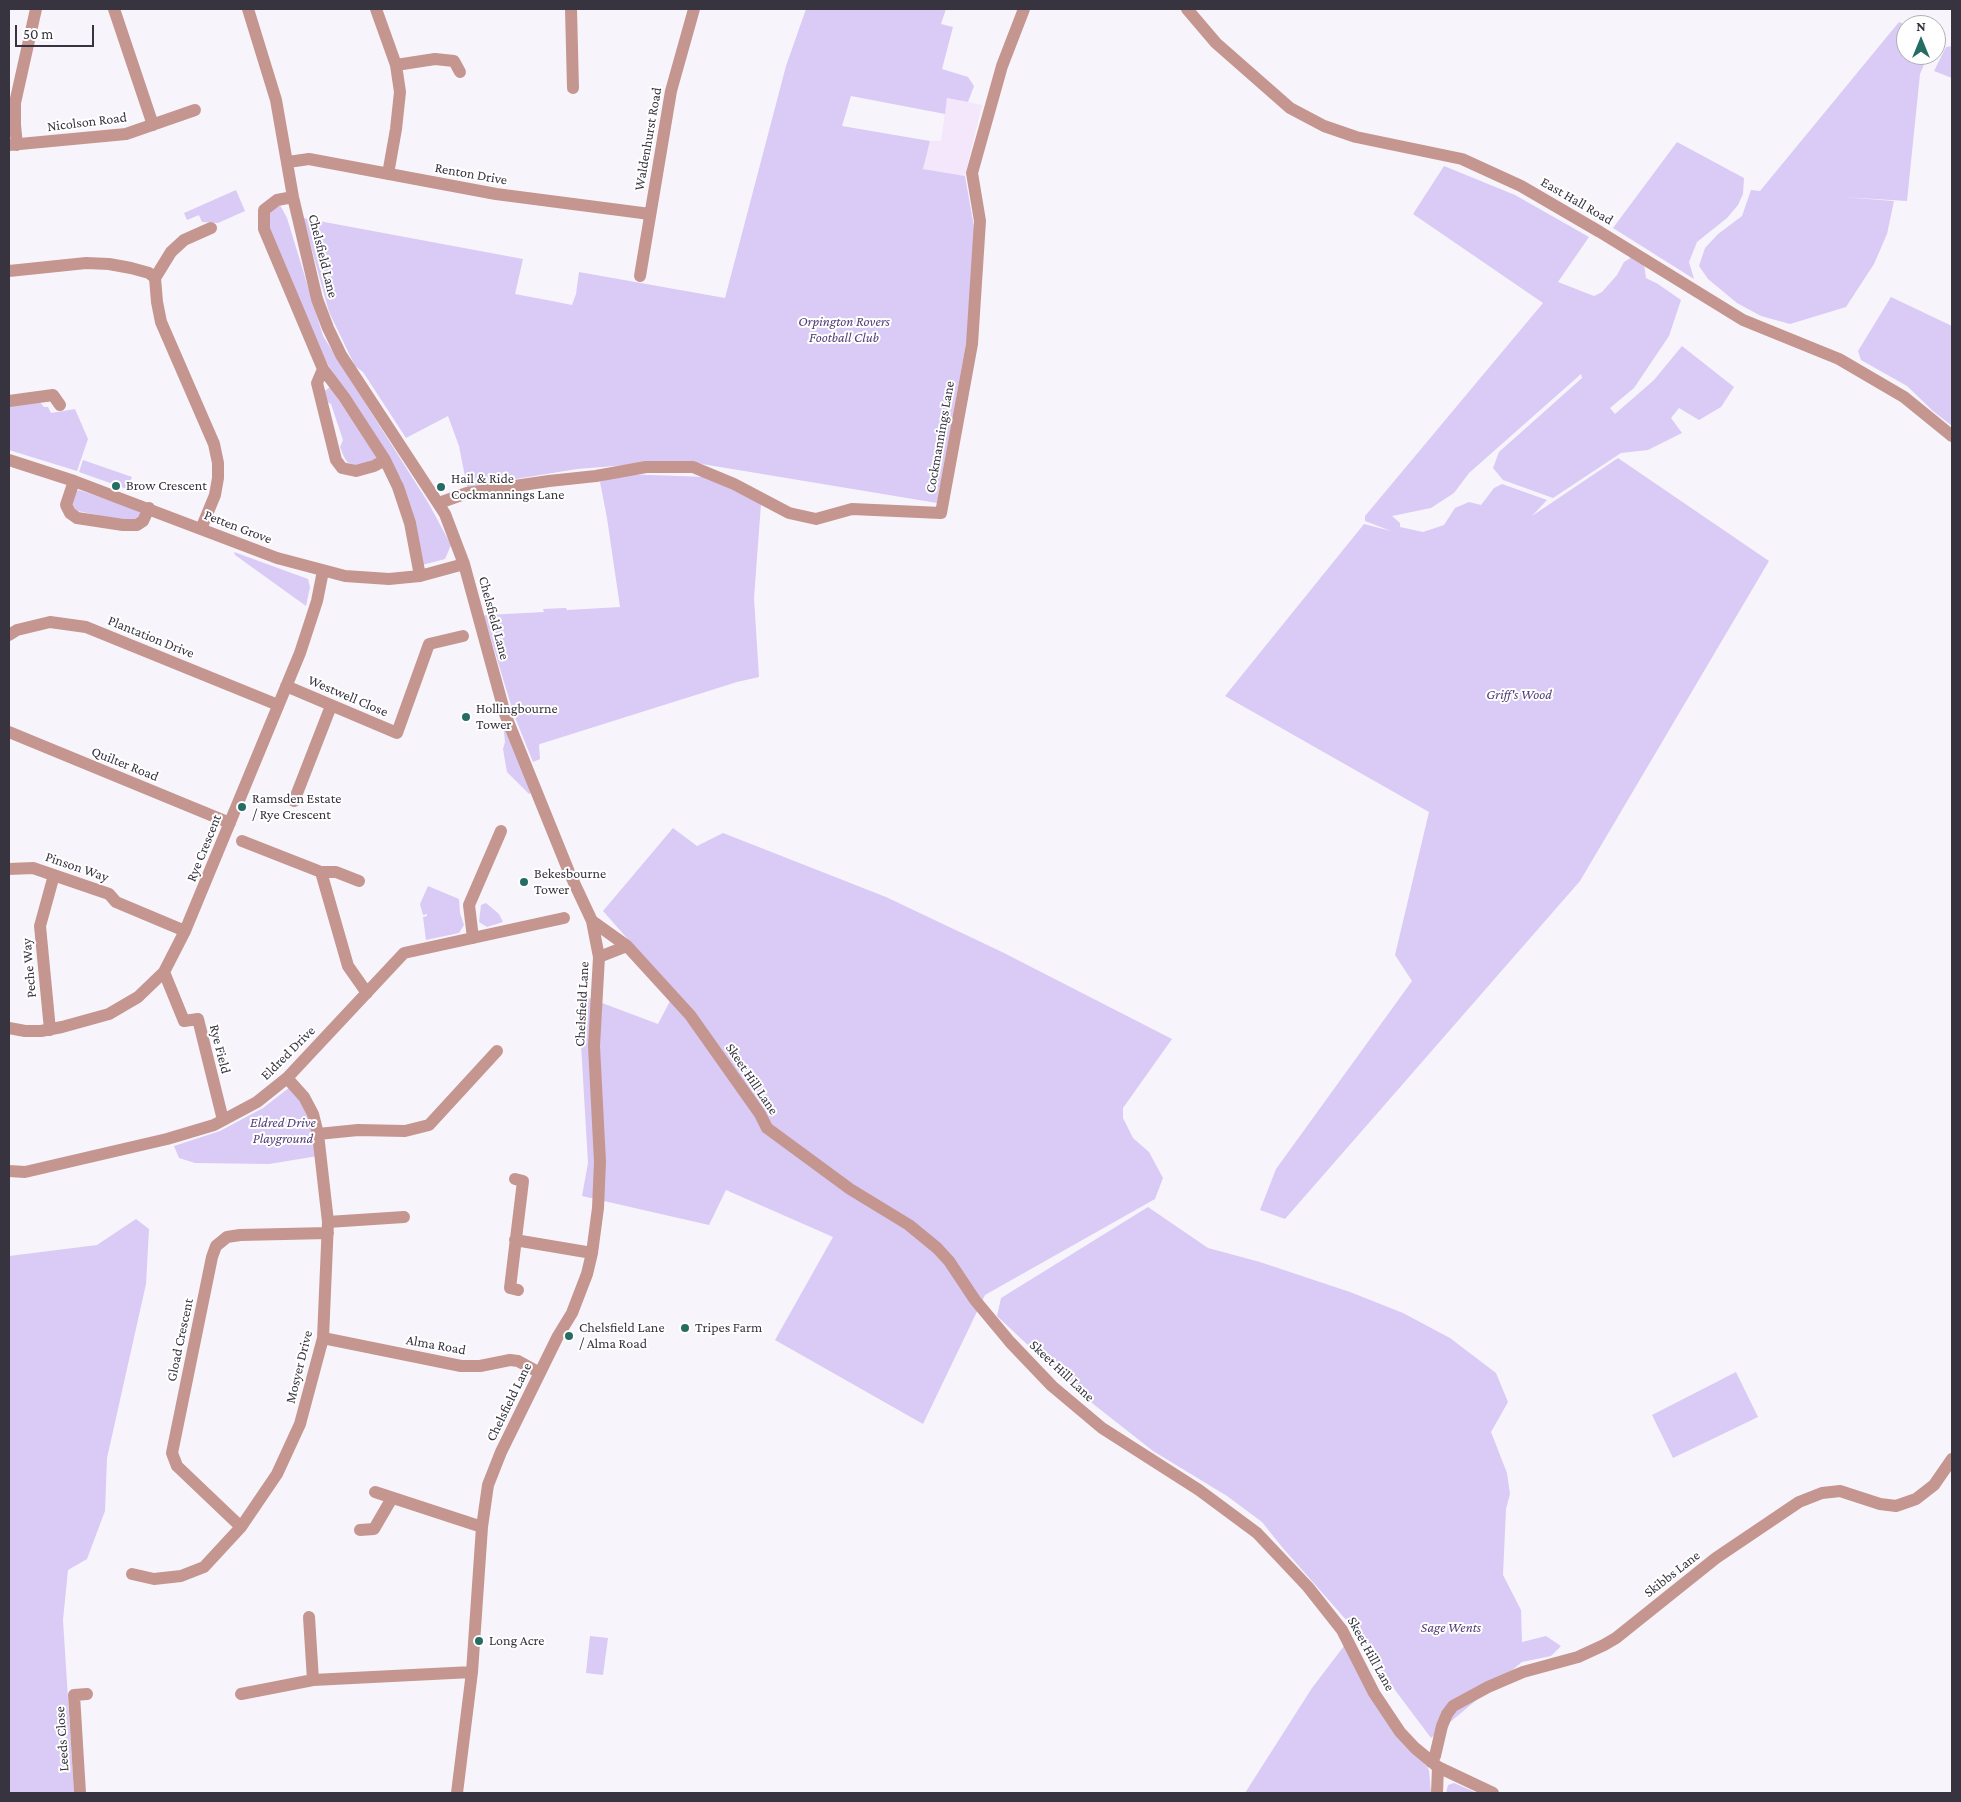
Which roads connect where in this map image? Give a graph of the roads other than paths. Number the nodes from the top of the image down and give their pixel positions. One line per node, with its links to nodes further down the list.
1 (36, 9): 14 (street)
2 (114, 9): 13 (street)
3 (248, 9): 15 (street, Chelsfield Lane)
4 (376, 9): 10 (street)
5 (571, 9): 11 (street)
6 (694, 9): 18 (street, Waldenhurst Road)
7 (1024, 9): 30 (street, Cockmannings Lane)
8 (1187, 9): 26 (street, East Hall Road)
9 (457, 62): 10 (street)
10 (396, 65): 16 (street)
11 (573, 88)
12 (195, 110): 13 (street, Nicolson Road)
13 (154, 125): 14 (street, Nicolson Road)
14 (13, 145)
15 (288, 162): 16 (street, Renton Drive); 17 (street, Chelsfield Lane)
16 (388, 174): 18 (street, Renton Drive)
17 (293, 197): 23 (street); 30 (street, Chelsfield Lane)
18 (650, 214): 21 (street, Waldenhurst Road)
19 (212, 228): 22 (street)
20 (9, 271): 22 (street)
21 (640, 276)
22 (156, 278): 32 (street)
23 (323, 368): 28 (street); 28 (street)
24 (9, 401): 25 (street)
25 (60, 405)
26 (1952, 436)
27 (9, 460): 29 (street, Petten Grove)
28 (385, 460): 35 (street)
29 (74, 481): 31 (street, Petten Grove); 31 (street)
30 (440, 503): 33 (street, Chelsfield Lane)
31 (149, 508): 32 (street, Petten Grove)
32 (201, 528): 34 (street, Petten Grove)
33 (464, 564): 35 (street, Petten Grove); 51 (street, Chelsfield Lane)
34 (323, 571): 35 (street, Petten Grove); 38 (street, Rye Crescent)
35 (420, 576)
36 (9, 635): 39 (street, Plantation Drive)
37 (462, 636): 40 (street, Westwell Close)
38 (286, 686): 39 (street, Rye Crescent); 40 (street, Westwell Close)
39 (278, 705): 43 (street, Rye Crescent)
40 (331, 706): 42 (street)
41 (9, 732): 43 (street, Quilter Road)
42 (294, 801)
43 (230, 823): 52 (street, Rye Crescent)
44 (501, 831): 53 (street)
45 (242, 841): 47 (street)
46 (9, 869): 48 (street, Pinson Way)
47 (322, 872): 49 (street); 57 (street)
48 (54, 875): 52 (street, Pinson Way); 59 (street, Peche Way)
49 (359, 881)
50 (564, 918): 53 (street, Eldred Drive)
51 (592, 921): 54 (street, Skeet Hill Lane); 55 (street, Chelsfield Lane)
52 (185, 931): 56 (street, Rye Crescent)
53 (473, 938): 57 (street, Eldred Drive)
54 (627, 946): 55 (street); 85 (street, Skeet Hill Lane)
55 (599, 957): 69 (street, Chelsfield Lane)
56 (164, 972): 59 (street, Rye Crescent); 62 (street, Rye Field)
57 (367, 993): 61 (street, Eldred Drive)
58 (9, 1028): 59 (street, Rye Crescent)
59 (50, 1030)
60 (497, 1051): 63 (street)
61 (287, 1078): 62 (street, Eldred Drive); 63 (street, Mosyer Drive)
62 (223, 1120): 64 (street, Eldred Drive)
63 (318, 1134): 67 (street, Mosyer Drive)
64 (9, 1171)
65 (515, 1179): 68 (street)
66 (404, 1217): 67 (street)
67 (328, 1228): 71 (street, Mosyer Drive); 76 (street, Gload Crescent)
68 (516, 1240): 69 (street); 70 (street)
69 (592, 1254): 72 (street, Chelsfield Lane)
70 (518, 1290)
71 (323, 1338): 72 (street, Alma Road); 76 (street, Mosyer Drive)
72 (540, 1373): 77 (street, Chelsfield Lane)
73 (1952, 1459): 85 (street, Skibbs Lane)
74 (375, 1492): 75 (street)
75 (392, 1498): 77 (street); 78 (street)
76 (241, 1527): 79 (street, Mosyer Drive)
77 (482, 1527): 81 (street, Chelsfield Lane)
78 (360, 1530)
79 (132, 1574)
80 (309, 1617): 82 (street)
81 (472, 1672): 82 (street); 87 (street, Chelsfield Lane)
82 (313, 1680): 84 (street)
83 (88, 1694): 86 (street, Leeds Close)
84 (241, 1694)
85 (1434, 1765): 88 (street, Skibbs Lane); 89 (street, Skeet Hill Lane)
86 (80, 1793)
87 (457, 1793)
88 (1437, 1793)
89 (1494, 1793)

